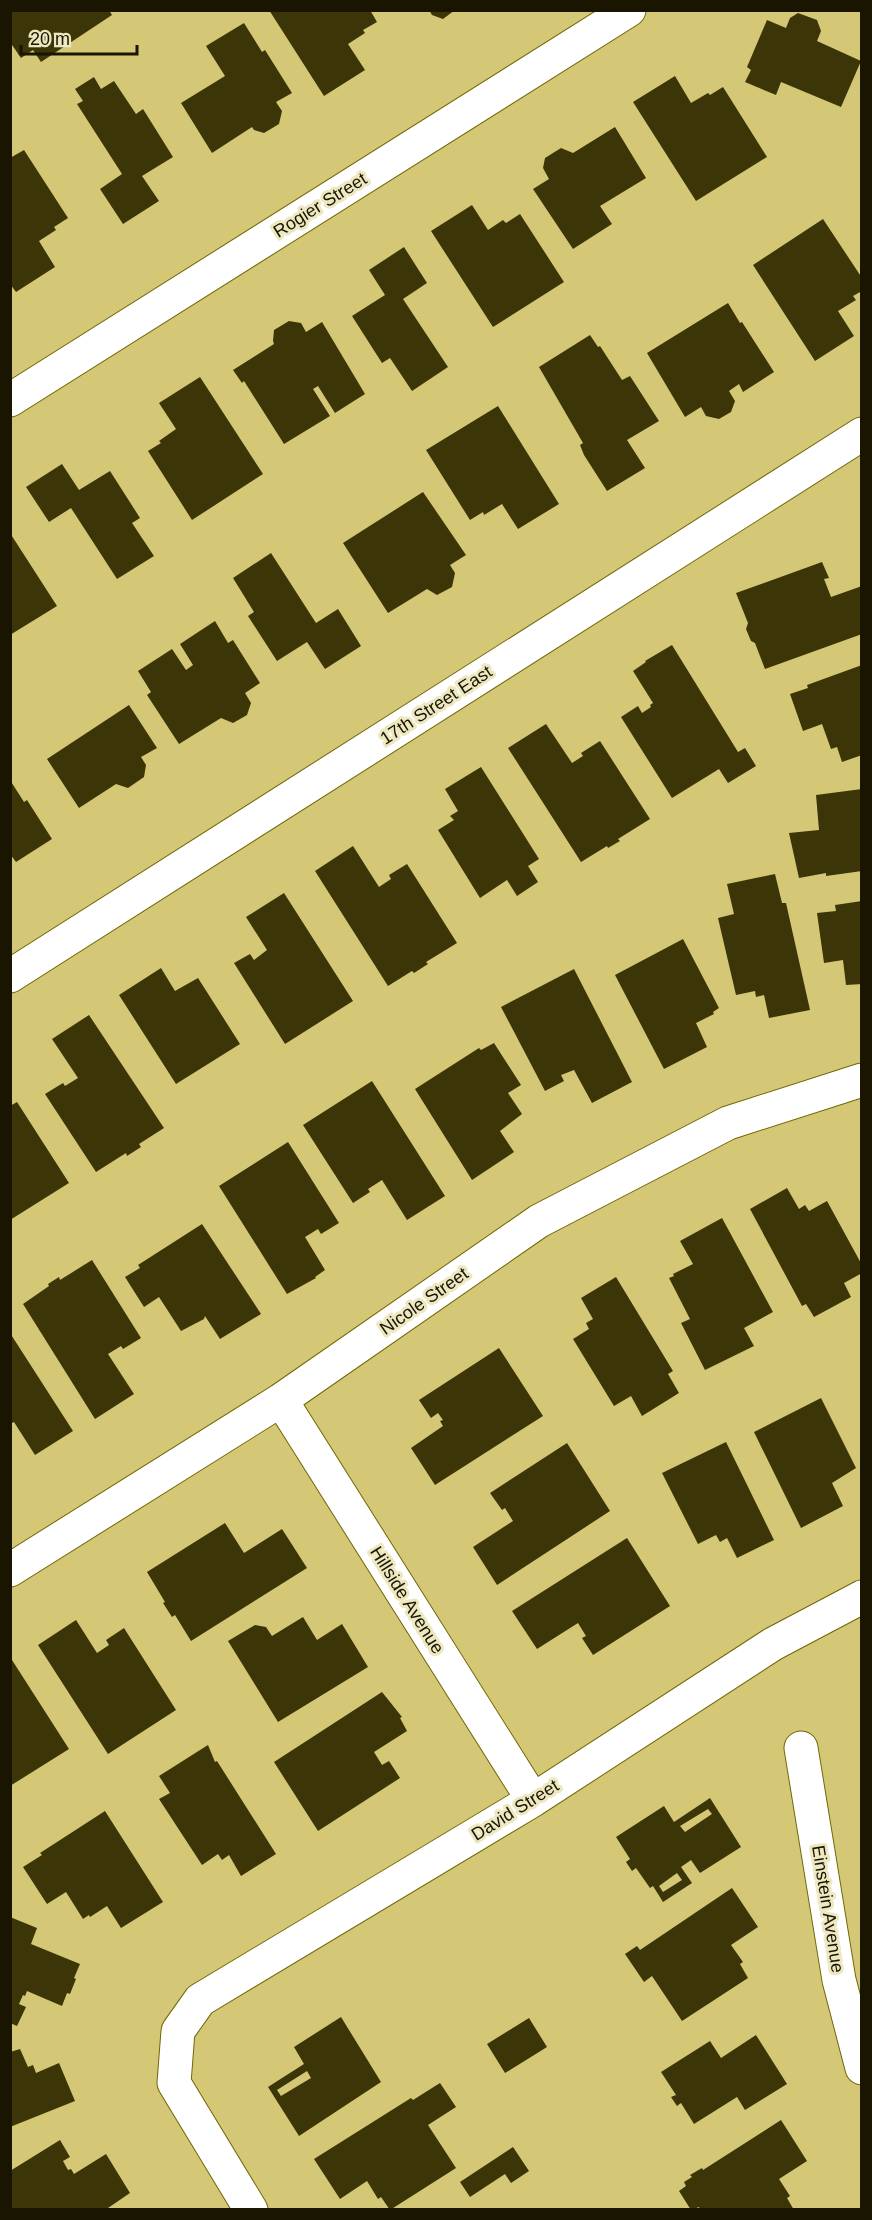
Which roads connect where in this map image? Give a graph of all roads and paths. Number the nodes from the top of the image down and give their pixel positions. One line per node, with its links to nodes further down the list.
1 (629, 10): 2 (street, Rogier Street)
2 (10, 400)
3 (861, 434): 4 (street, 17th Street East)
4 (10, 976)
5 (861, 1080): 6 (street, Nicole Street)
6 (281, 1400): 7 (street, Nicole Street); 10 (street, Hillside Avenue)
7 (10, 1570)
8 (861, 1597): 10 (street, David Street)
9 (801, 1748): 11 (street, Einstein Avenue)
10 (533, 1800): 12 (street, David Street)
11 (861, 2068)
12 (251, 2210)

